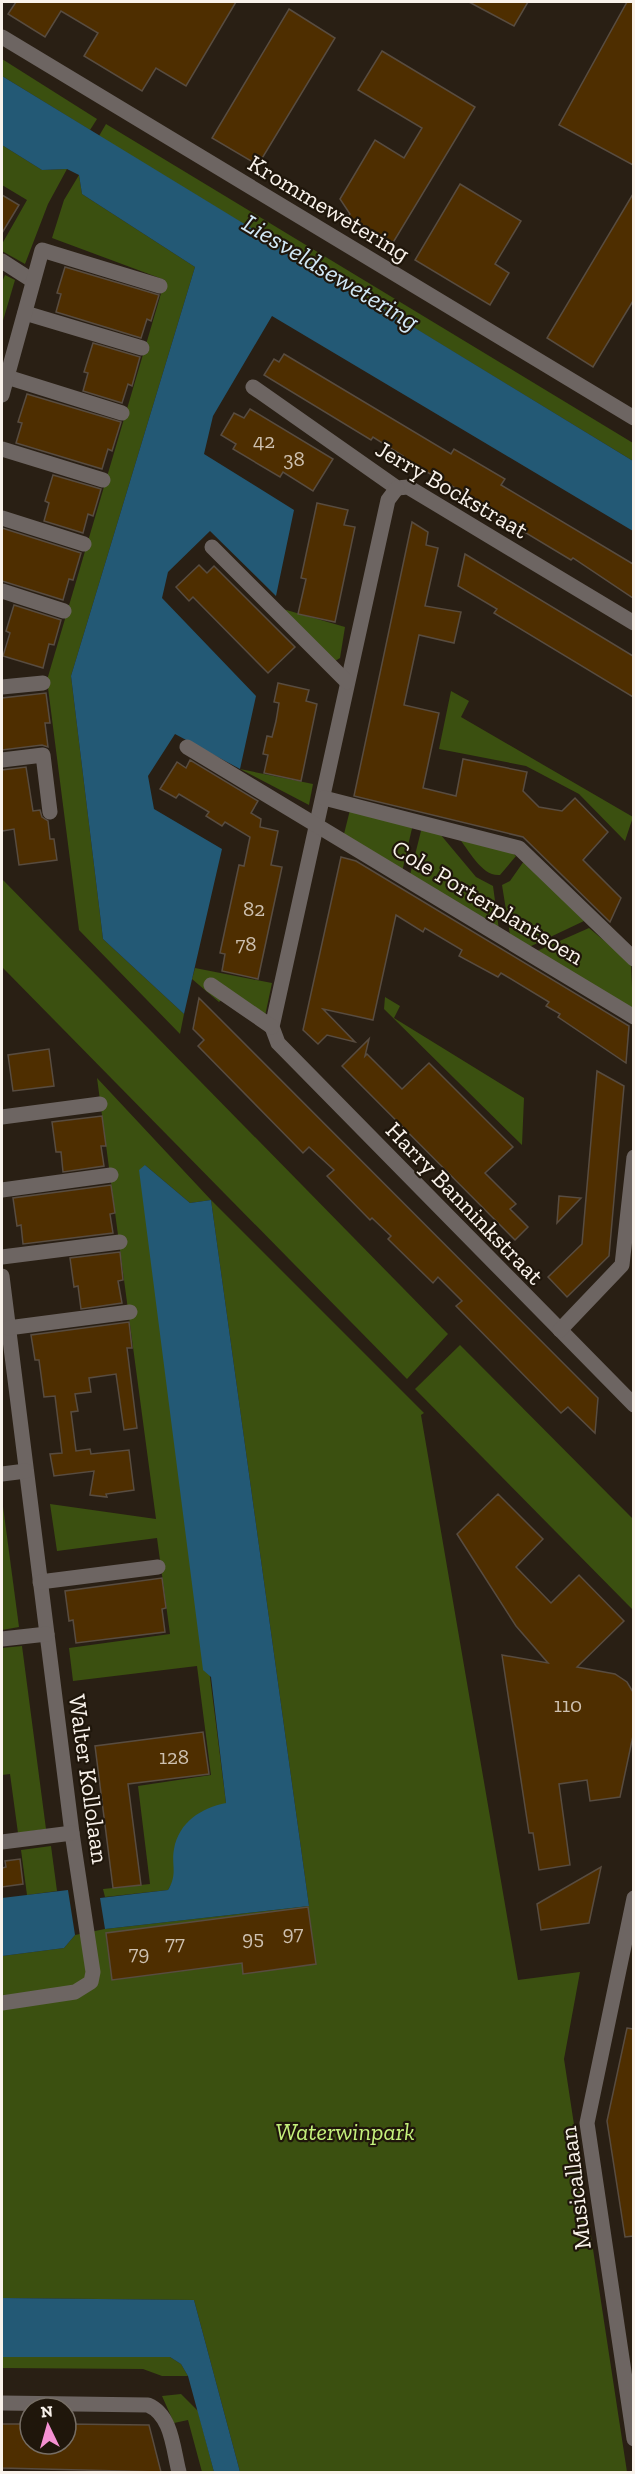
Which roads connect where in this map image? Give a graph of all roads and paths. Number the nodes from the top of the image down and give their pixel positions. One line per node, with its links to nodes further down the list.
1 (2, 37): 11 (street, Krommewetering)
2 (2, 261): 3 (street)
3 (33, 281): 4 (street); 5 (street)
4 (160, 286)
5 (25, 313): 6 (street); 7 (street)
6 (142, 348)
7 (7, 377): 9 (street); 10 (street)
8 (253, 387): 14 (street, Jerry Bockstraat)
9 (2, 395)
10 (122, 414)
11 (633, 418)
12 (2, 448): 13 (street)
13 (103, 480)
14 (397, 488): 20 (street, Jerry Bockstraat); 21 (street)
15 (2, 518): 16 (street)
16 (84, 544)
17 (213, 547): 21 (street)
18 (2, 591): 19 (street)
19 (64, 610)
20 (633, 623)
21 (348, 682): 26 (street)
22 (43, 683): 23 (street)
23 (2, 687)
24 (187, 747): 28 (street)
25 (2, 760): 27 (street)
26 (324, 798): 28 (street); 29 (street, Cole Porterplantsoen)
27 (50, 812)
28 (318, 826): 31 (street, Cole Porterplantsoen); 32 (street)
29 (633, 958)
30 (211, 986): 32 (street, Harry Banninkstraat)
31 (633, 1017)
32 (273, 1027): 44 (street, Harry Banninkstraat)
33 (100, 1104): 34 (street)
34 (2, 1117)
35 (633, 1157): 44 (street)
36 (111, 1175): 37 (street)
37 (2, 1190)
38 (120, 1242): 39 (street)
39 (2, 1257)
40 (2, 1276): 41 (street, Walter Kollolaan)
41 (4, 1311): 43 (street, Walter Kollolaan)
42 (129, 1312): 43 (street)
43 (8, 1328): 46 (street, Walter Kollolaan)
44 (560, 1330): 45 (street, Harry Banninkstraat)
45 (633, 1405)
46 (26, 1471): 47 (street); 49 (street, Walter Kollolaan)
47 (2, 1474)
48 (158, 1567): 49 (street)
49 (40, 1582): 50 (street, Walter Kollolaan)
50 (47, 1634): 51 (street); 52 (street, Walter Kollolaan)
51 (2, 1639)
52 (72, 1833): 53 (street); 55 (street, Walter Kollolaan)
53 (2, 1842)
54 (633, 1898): 57 (street, Musicallaan)
55 (2, 2003)
56 (2, 2403): 59 (street)
57 (631, 2408): 58 (street, Musicallaan)
58 (633, 2439)
59 (179, 2472)

